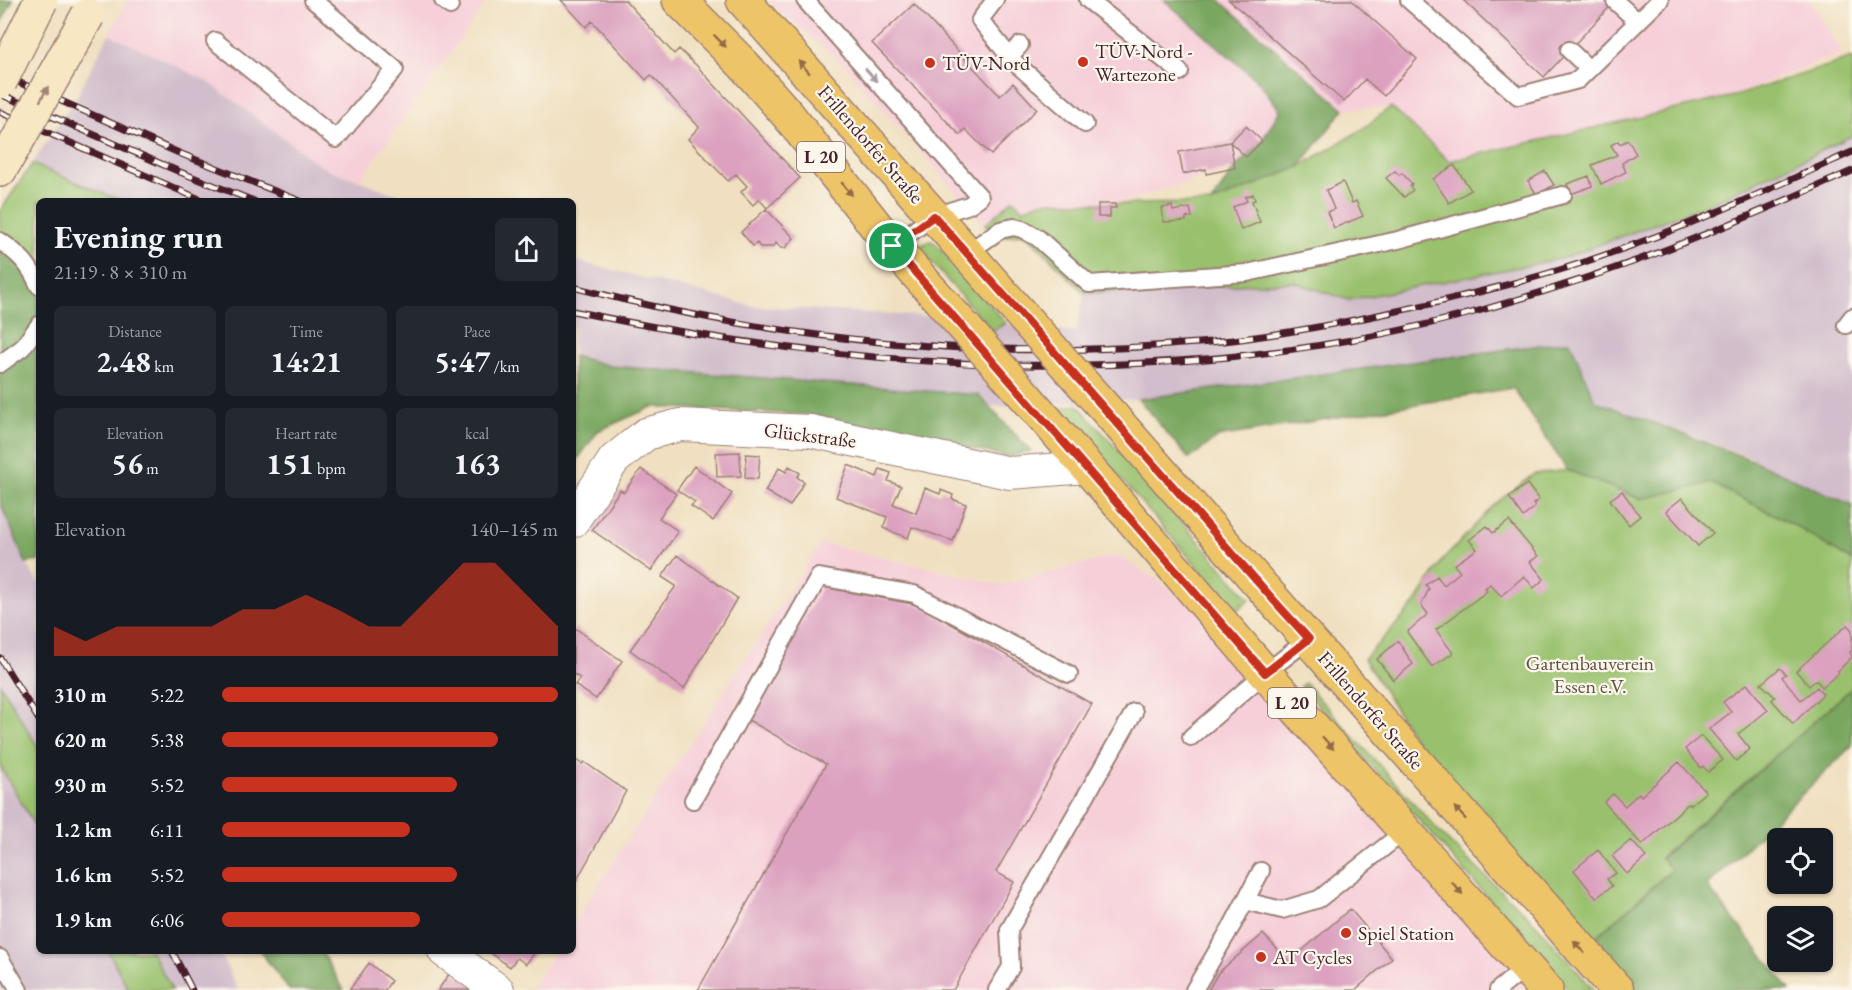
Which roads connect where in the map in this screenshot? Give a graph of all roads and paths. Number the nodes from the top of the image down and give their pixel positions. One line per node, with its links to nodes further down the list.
1 (41, 0): 17 (main road, bridge)
2 (313, 0): 13 (lane)
3 (743, 0): 21 (main road, Frillendorfer Straße / L 20, one-way to 3)
4 (805, 0): 21 (lane, one-way to 21)
5 (995, 0): 18 (lane)
6 (1088, 0): 16 (lane)
7 (1409, 0): 15 (lane)
8 (1660, 0): 12 (lane)
9 (1615, 1): 12 (lane)
10 (694, 5): 23 (main road, L 20, one-way to 23)
11 (92, 8): 19 (main road, one-way to 11, bridge)
12 (1638, 22): 15 (lane)
13 (215, 41)
14 (1569, 50): 15 (lane)
15 (1589, 69)
16 (1180, 72)
17 (0, 82)
18 (1084, 124)
19 (8, 158)
20 (1563, 195): 24 (lane)
21 (934, 216): 23 (lane); 24 (main road, Frillendorfer Straße / L 20)
22 (0, 241): 25 (lane)
23 (892, 246): 28 (main road, L 20, bridge)
24 (967, 253): 30 (main road, Frillendorfer Straße / L 20, bridge)
25 (36, 279)
26 (36, 329): 27 (lane)
27 (0, 364)
28 (1086, 467): 29 (street, Glückstraße); 31 (main road, L 20)
29 (576, 517)
30 (1309, 639): 31 (lane); 47 (main road, Frillendorfer Straße / L 20, one-way to 30)
31 (1265, 673): 34 (lane); 36 (main road, L 20, one-way to 36)
32 (1069, 674): 35 (lane)
33 (1134, 712): 44 (lane)
34 (1191, 737)
35 (693, 800)
36 (1406, 830): 38 (lane); 41 (main road, L 20, one-way to 41)
37 (1261, 871): 38 (lane)
38 (1245, 901): 45 (lane)
39 (448, 954): 43 (street)
40 (0, 958): 42 (lane)
41 (1536, 978): 46 (lane)
42 (19, 990)
43 (498, 990)
44 (997, 990)
45 (1194, 990)
46 (1498, 990)
47 (1617, 990)

